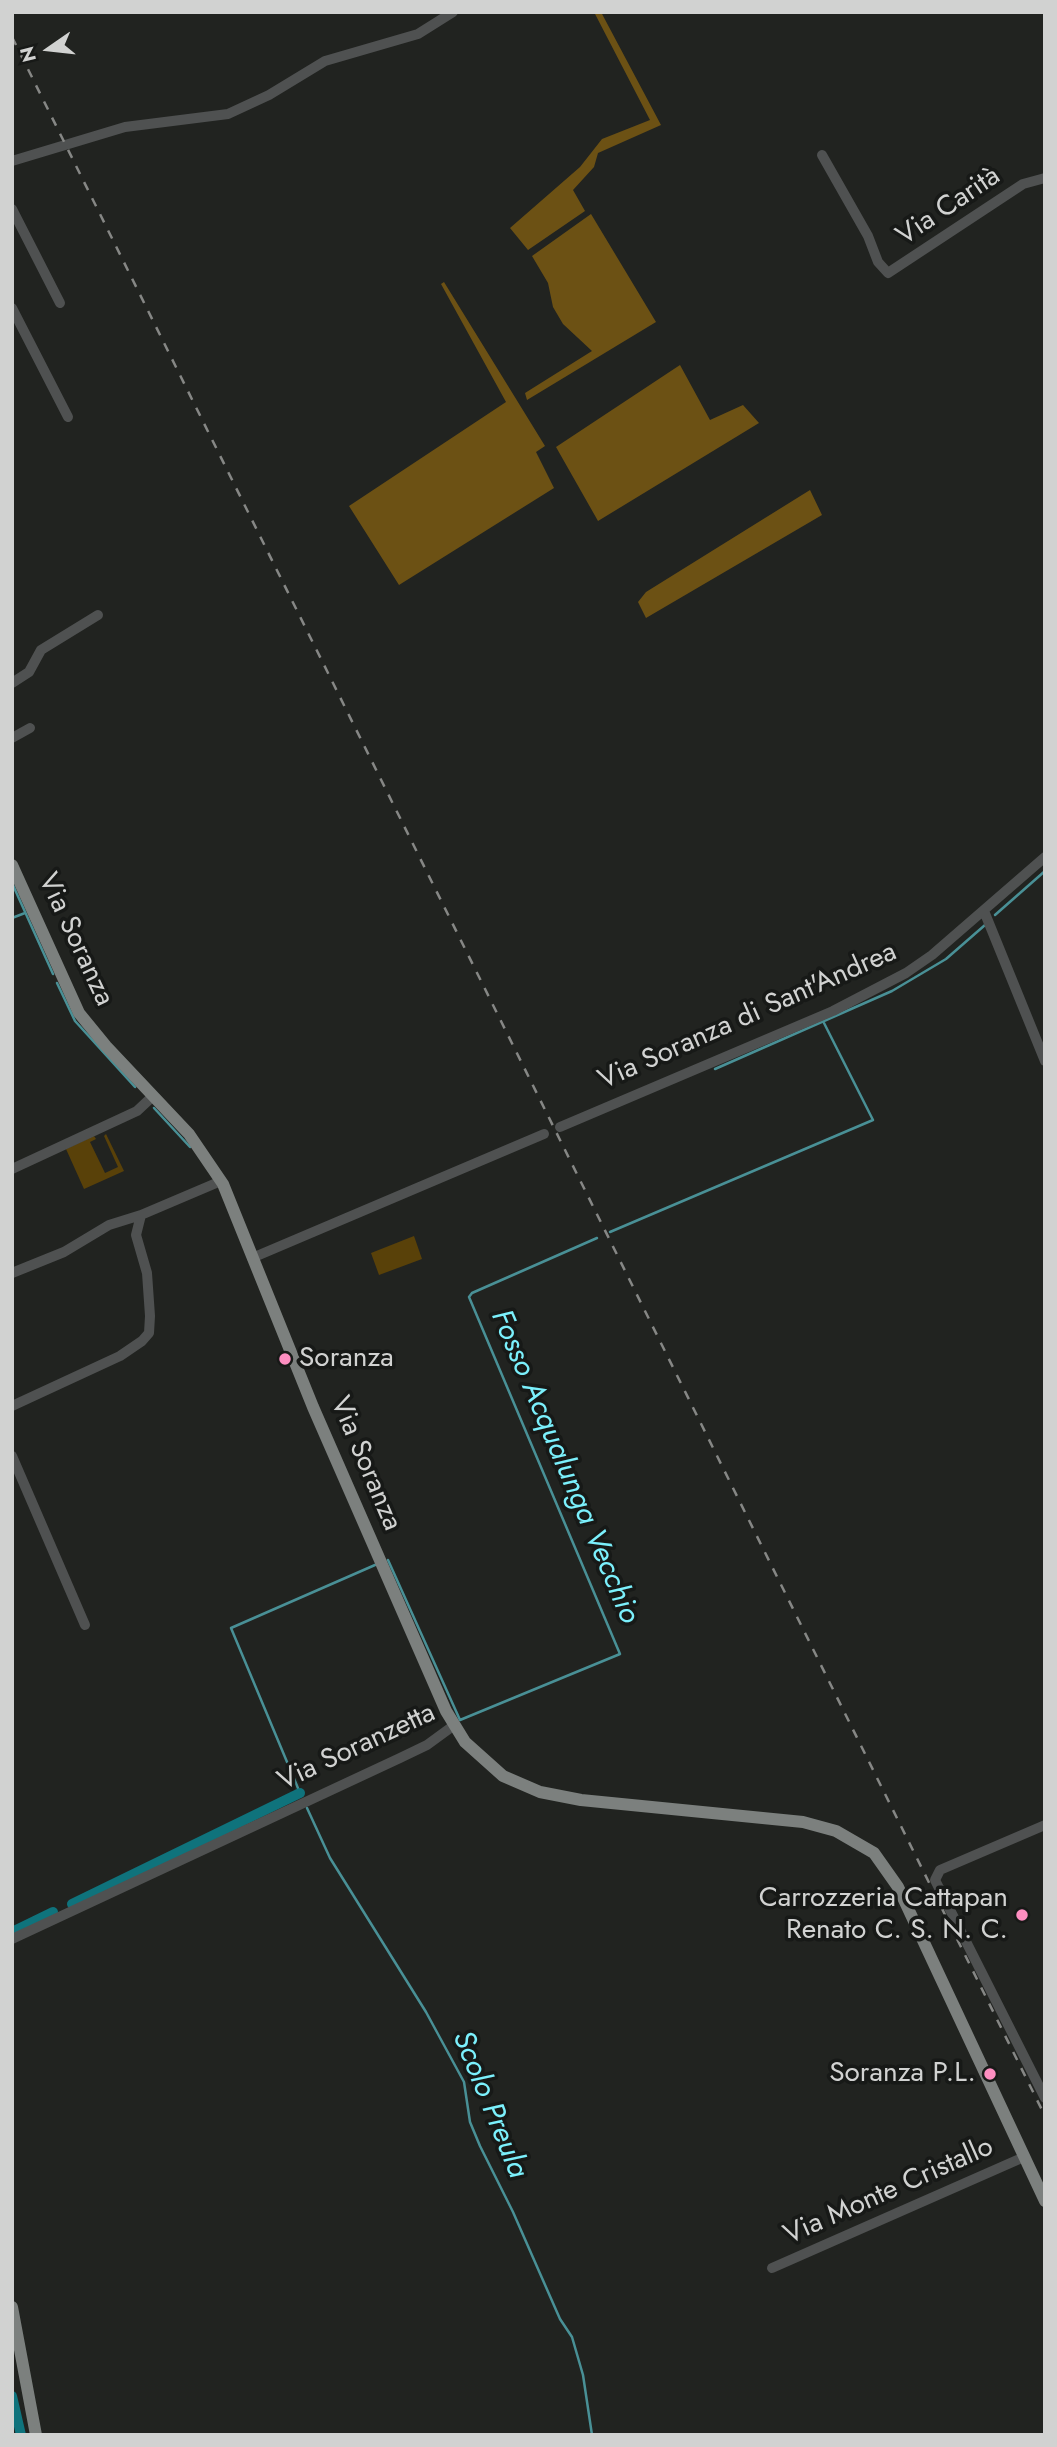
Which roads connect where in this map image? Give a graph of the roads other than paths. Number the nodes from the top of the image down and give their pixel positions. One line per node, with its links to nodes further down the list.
1 (453, 12): 3 (street)
2 (822, 155): 4 (street, Via Carità)
3 (12, 161)
4 (1045, 178)
5 (12, 209): 6 (street)
6 (60, 303)
7 (12, 308): 8 (street)
8 (68, 417)
9 (98, 615): 10 (street)
10 (12, 683)
11 (30, 728): 12 (street)
12 (12, 738)
13 (1045, 857): 15 (street, Via Soranza di Sant'Andrea)
14 (12, 865): 17 (main road, Via Soranza)
15 (984, 911): 16 (street); 18 (street, Via Soranza di Sant'Andrea)
16 (1045, 1061)
17 (153, 1096): 20 (street); 21 (main road, Via Soranza)
18 (560, 1127)
19 (544, 1135): 23 (street)
20 (12, 1169)
21 (221, 1181): 22 (street); 23 (main road, Via Soranza)
22 (141, 1215): 24 (street); 25 (street)
23 (252, 1258): 28 (main road, Via Soranza)
24 (12, 1273)
25 (12, 1406)
26 (12, 1456): 27 (street)
27 (85, 1625)
28 (453, 1726): 30 (street, Via Soranzetta); 34 (main road, Via Soranzetta)
29 (1045, 1825): 33 (street)
30 (24, 1935): 31 (street, Via Soranzetta); 32 (street, Via Soranzetta)
31 (12, 1939)
32 (12, 1947)
33 (1045, 2098)
34 (1024, 2157): 35 (main road, Via Soranzetta); 36 (street, Via Monte Cristallo)
35 (1045, 2201)
36 (772, 2268)
37 (12, 2307): 38 (main road)
38 (36, 2435)

